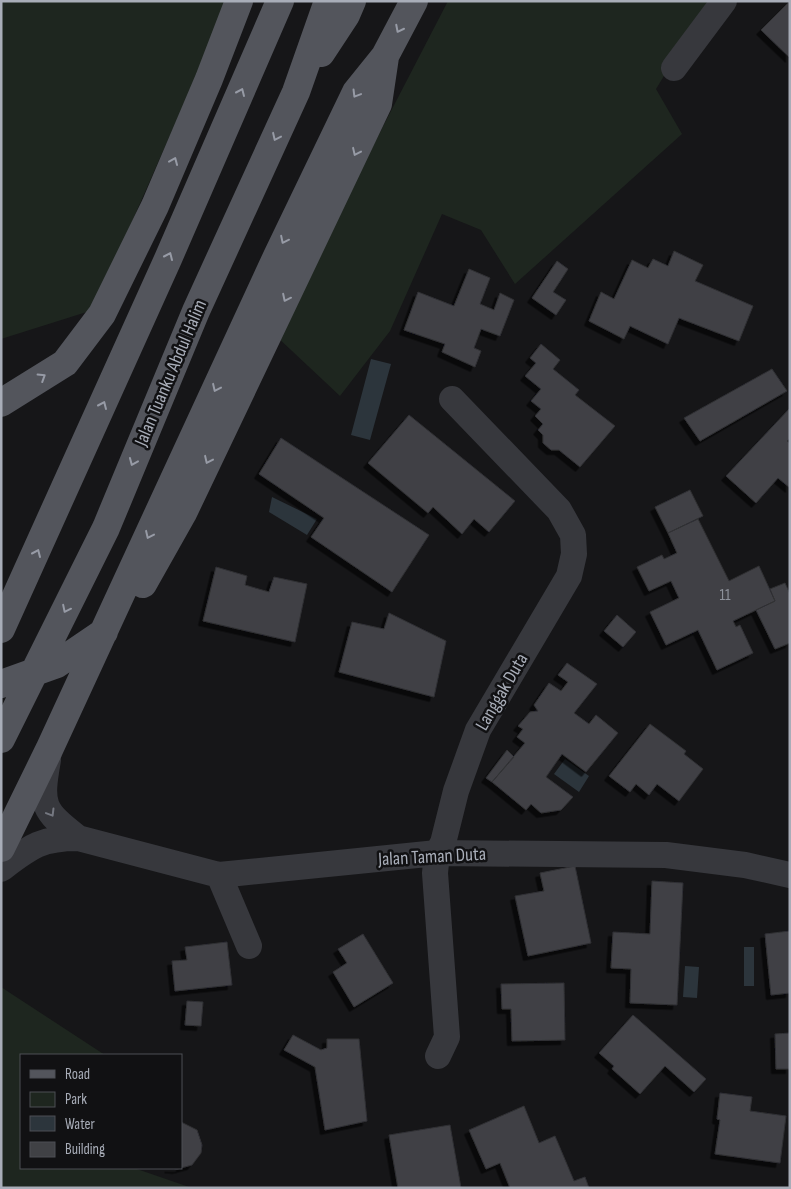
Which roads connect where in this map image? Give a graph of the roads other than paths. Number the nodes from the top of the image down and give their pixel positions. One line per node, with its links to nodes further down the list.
1 (239, 1): 11 (main road, one-way to 1)
2 (280, 1): 12 (main road, one-way to 2)
3 (328, 1): 9 (main road, Jalan Tuanku Abdul Halim)
4 (352, 1): 9 (main road)
5 (414, 1): 7 (main road, one-way to 7)
6 (724, 1): 8 (street)
7 (385, 56): 13 (main road, one-way to 13); 15 (main road, one-way to 15)
8 (674, 68)
9 (296, 92): 14 (main road, Jalan Tuanku Abdul Halim, one-way to 14)
10 (452, 399): 18 (street, Langgak Duta)
11 (1, 403)
12 (1, 629)
13 (1, 684)
14 (1, 739)
15 (49, 750): 16 (street, Jalan Taman Duta, one-way to 16); 17 (main road)
16 (78, 838): 19 (street, Jalan Taman Duta); 20 (street, Jalan Taman Duta)
17 (1, 848)
18 (437, 853): 20 (street, Jalan Taman Duta); 21 (street, Jalan Taman Duta); 23 (street, Langgak Duta)
19 (1, 868)
20 (219, 874): 22 (street)
21 (790, 876)
22 (249, 946)
23 (448, 1050)

